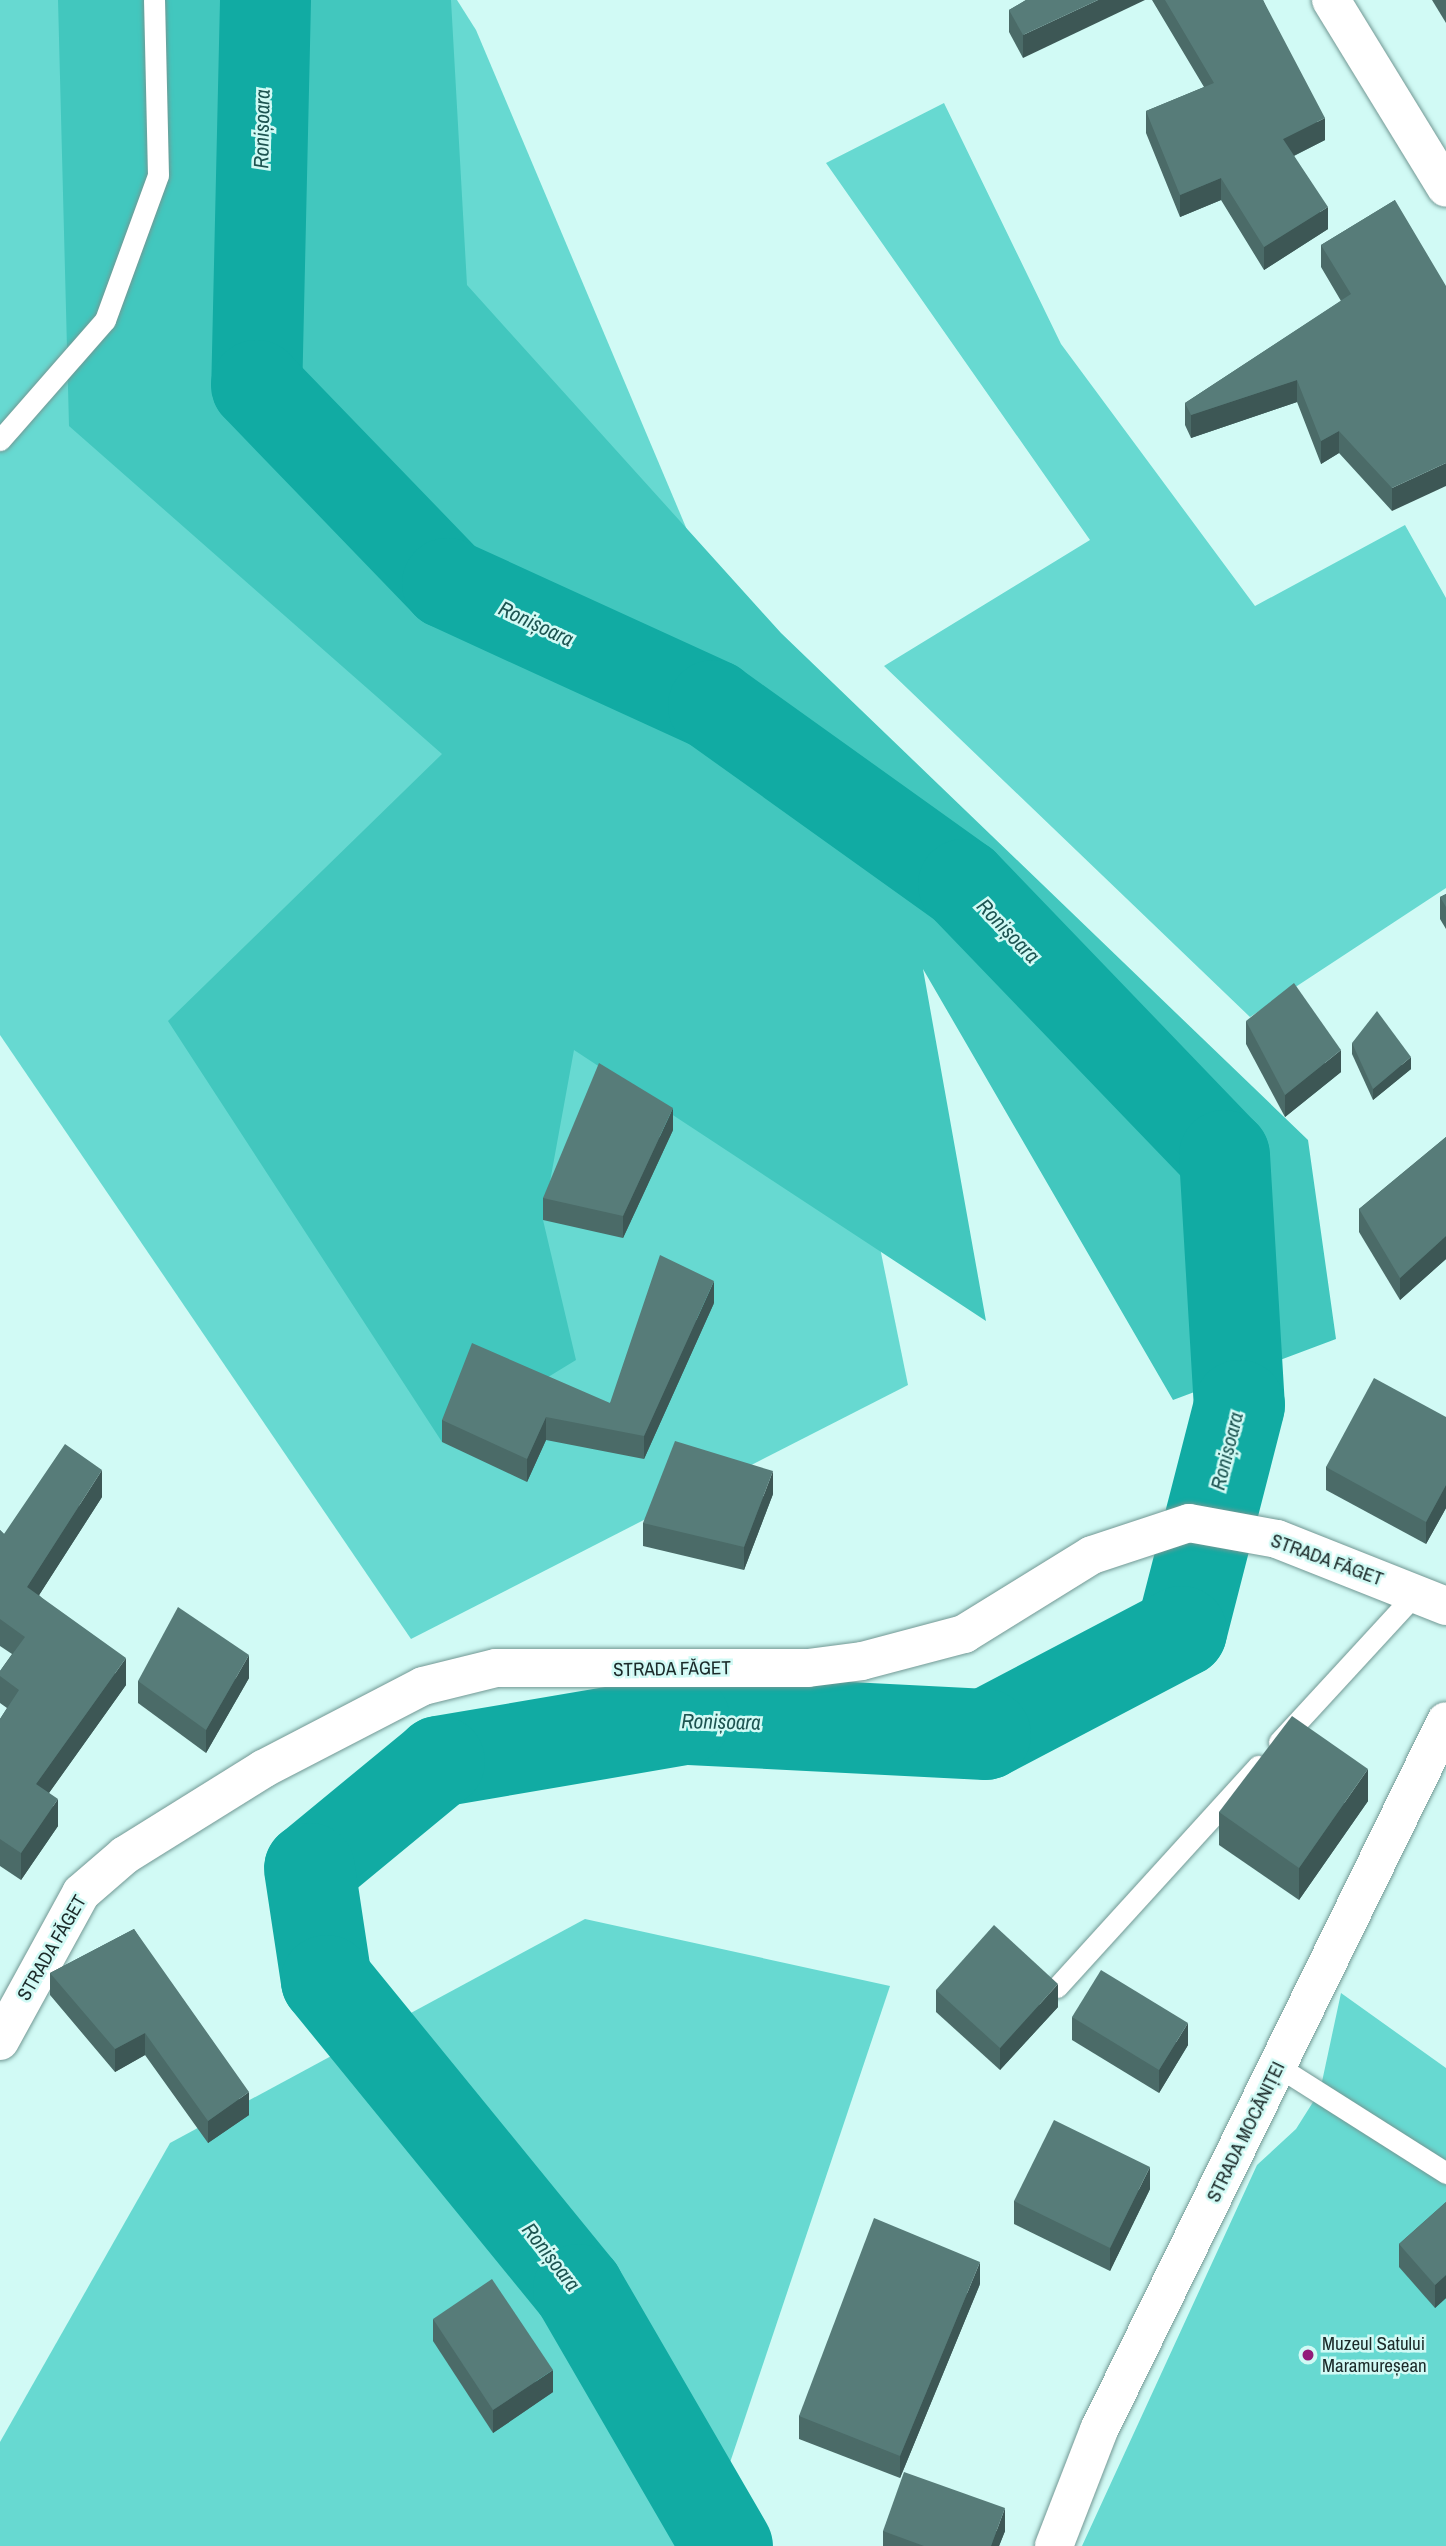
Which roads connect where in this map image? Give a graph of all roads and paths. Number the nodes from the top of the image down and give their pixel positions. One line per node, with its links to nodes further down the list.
1 (155, 0): 4 (lane)
2 (1331, 0): 3 (street)
3 (1446, 188)
4 (0, 440)
5 (1430, 1600): 7 (lane); 8 (street, STRADA FĂGET)
6 (1446, 1721): 9 (street, STRADA MOCĂNIȚEI)
7 (1058, 1987)
8 (0, 2041)
9 (1279, 2067): 10 (lane); 11 (street, STRADA MOCĂNIȚEI)
10 (1446, 2173)
11 (1054, 2546)

